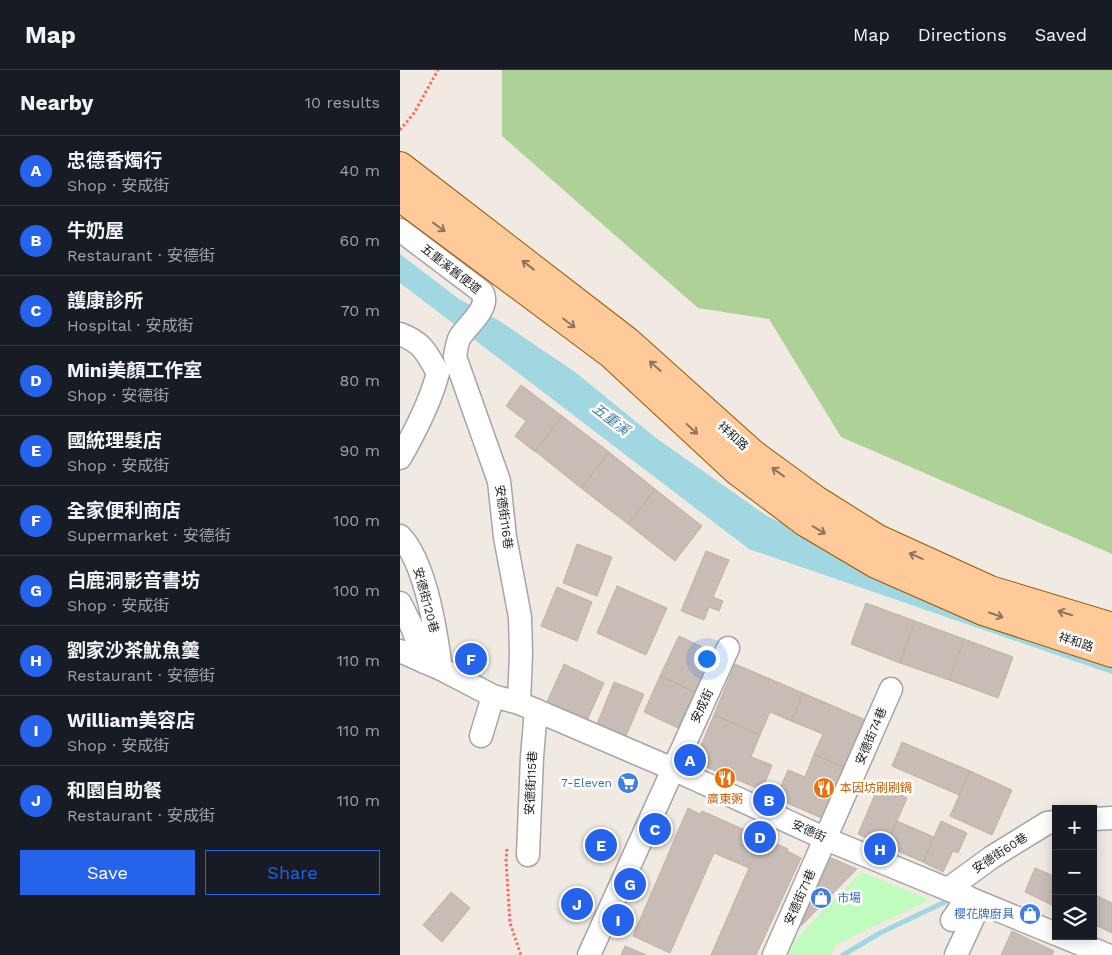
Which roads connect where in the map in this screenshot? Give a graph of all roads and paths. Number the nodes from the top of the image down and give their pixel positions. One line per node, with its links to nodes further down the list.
1 (438, 70): 2 (path)
2 (400, 130)
3 (400, 166): 11 (main road, 祥和路, one-way to 3)
4 (400, 197): 11 (main road, 祥和路, one-way to 11)
5 (400, 230): 7 (street, 五重溪舊便道)
6 (400, 334): 8 (street)
7 (459, 339): 20 (street, 安德街116巷)
8 (406, 436): 9 (street)
9 (400, 458)
10 (400, 536): 17 (street, 安德街120巷)
11 (956, 586): 13 (main road, 祥和路, one-way to 11); 16 (main road, 祥和路, one-way to 16)
12 (400, 603): 17 (street)
13 (1112, 627)
14 (728, 648): 22 (street, 安成街)
15 (400, 651): 17 (street, 安德街)
16 (1112, 653)
17 (433, 665): 19 (street, 安德街)
18 (891, 689): 26 (street, 安德街74巷)
19 (493, 696): 20 (street, 安德街); 21 (street)
20 (527, 707): 22 (street, 安德街); 27 (street, 安德街115巷)
21 (481, 736)
22 (673, 769): 26 (street, 安德街); 32 (street, 安成街)
23 (1112, 818): 24 (street)
24 (1097, 820)
25 (1052, 822): 28 (street, 安德街60巷)
26 (826, 839): 28 (street, 安德街); 33 (street, 安德街71巷)
27 (528, 855)
28 (965, 896): 29 (street); 30 (street, 安德街); 34 (street)
29 (952, 920)
30 (1052, 932)
31 (1071, 940): 35 (street)
32 (589, 955)
33 (774, 955)
34 (956, 955)
35 (1107, 955)

